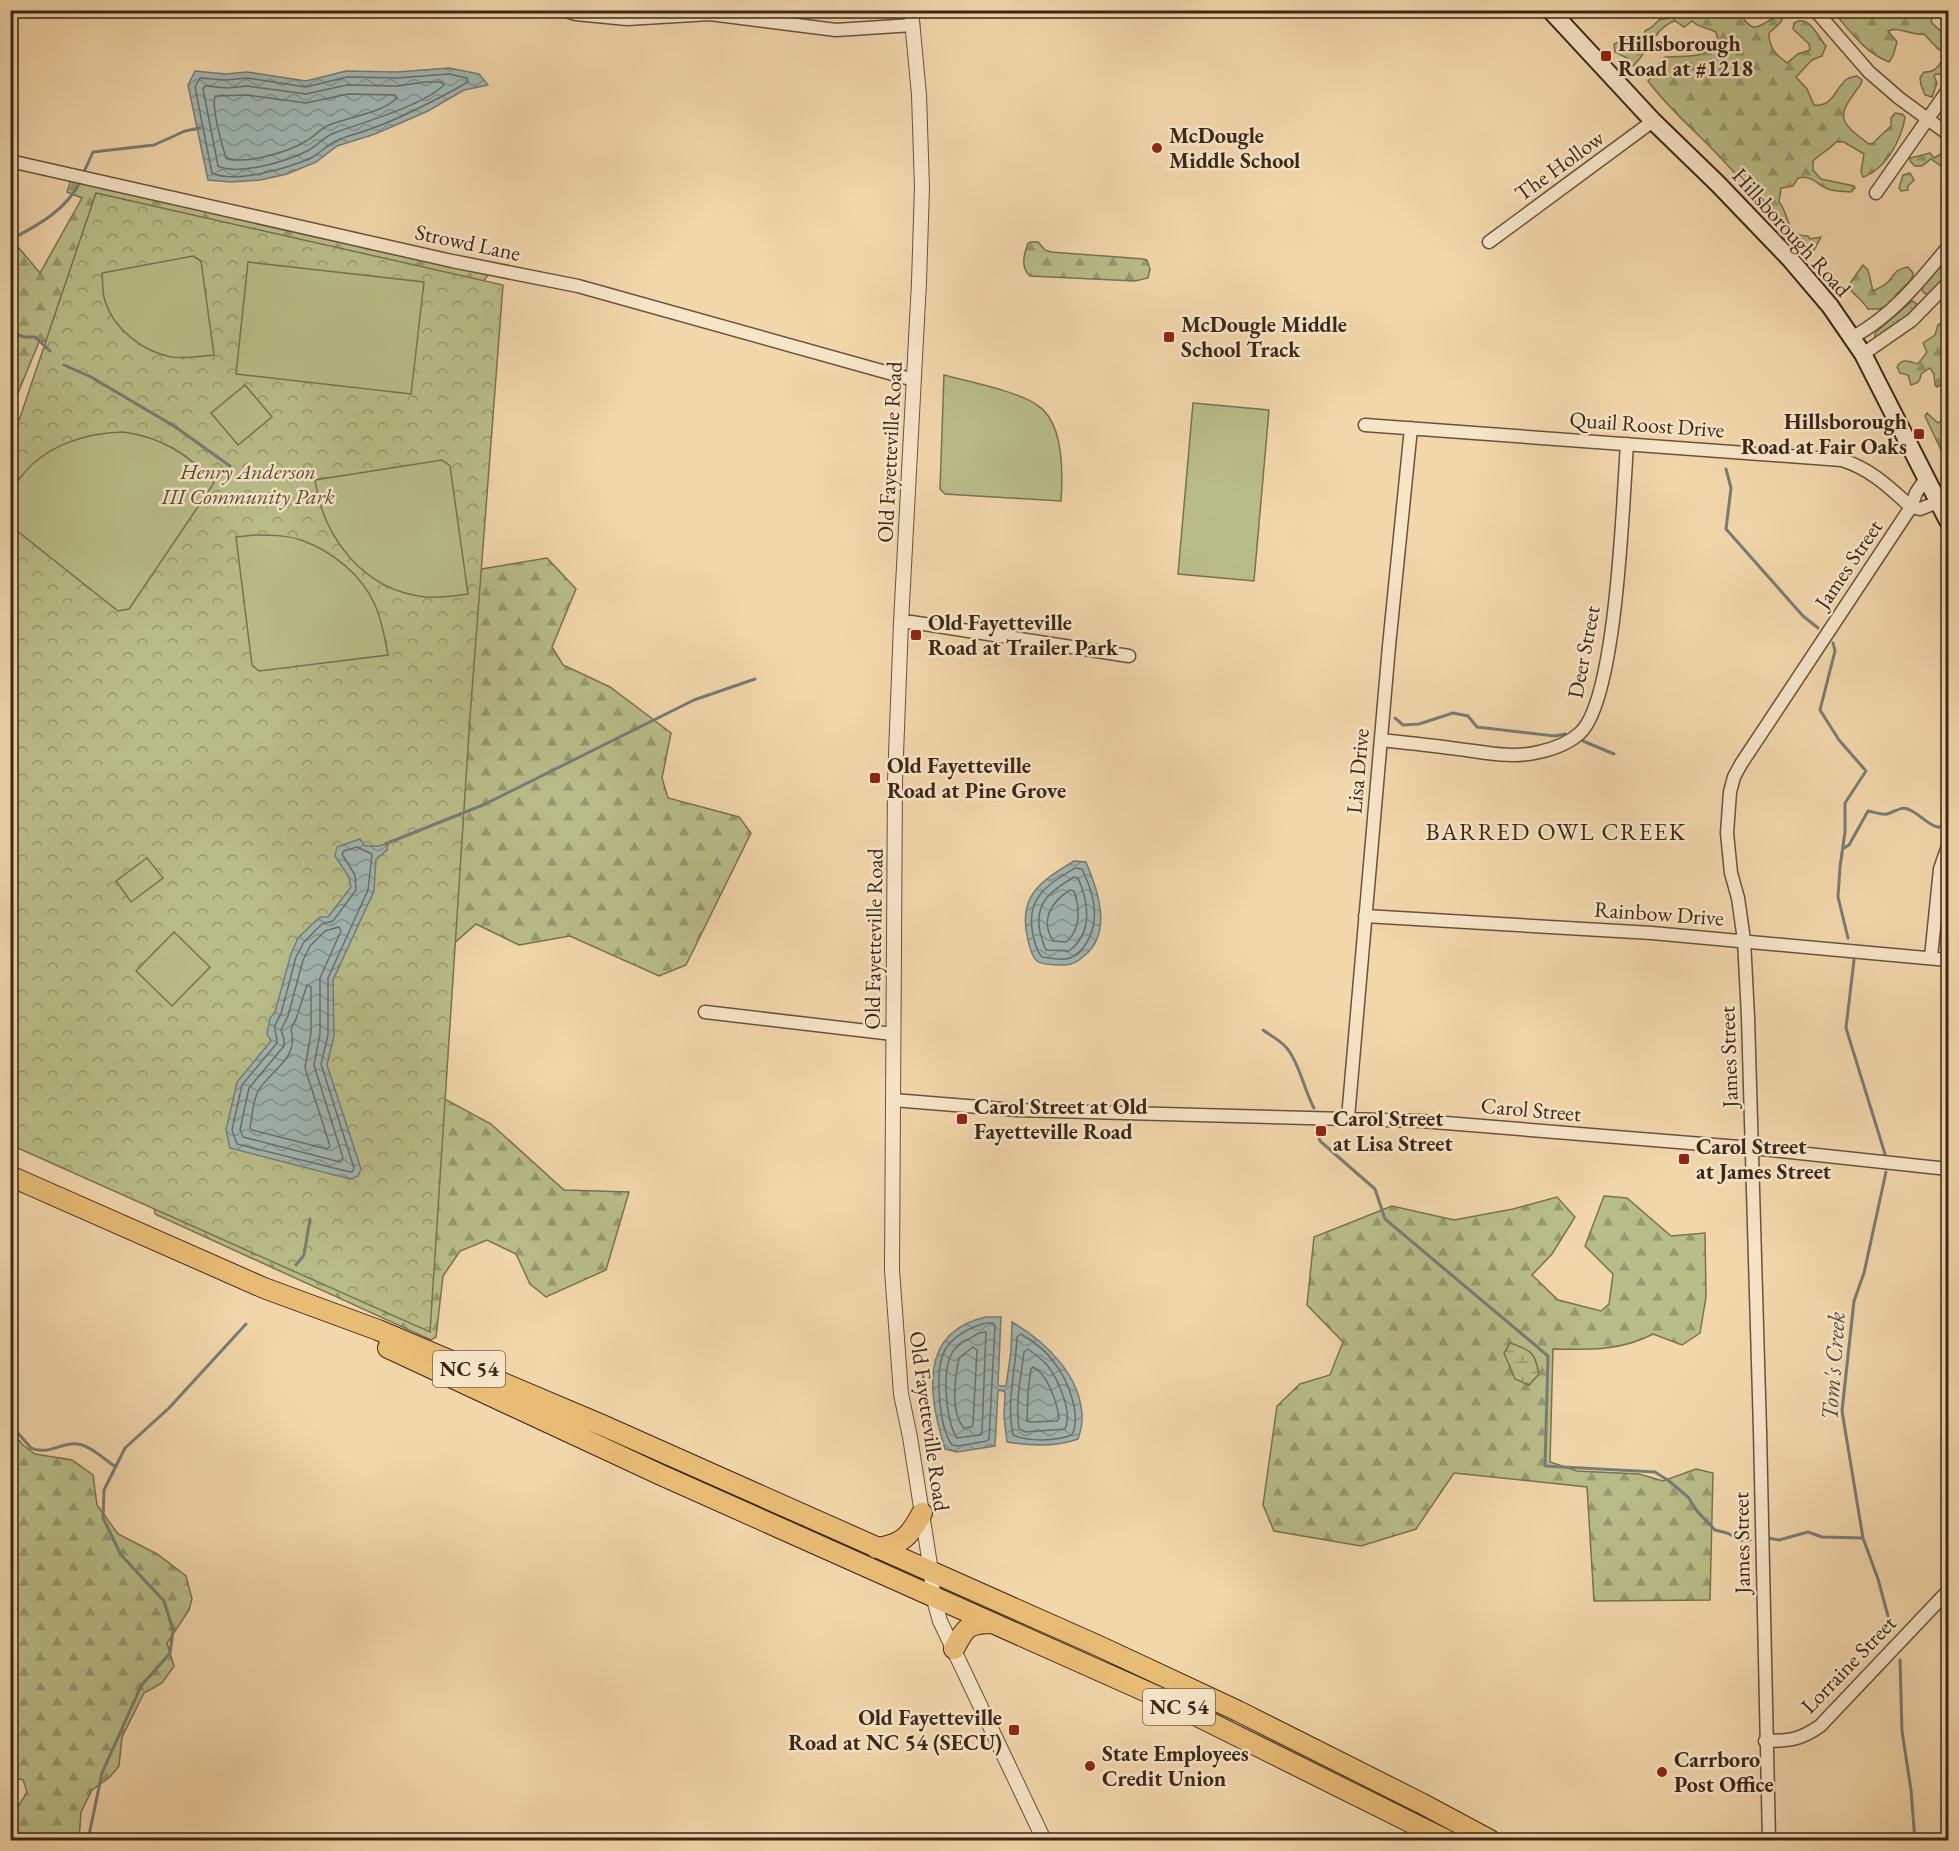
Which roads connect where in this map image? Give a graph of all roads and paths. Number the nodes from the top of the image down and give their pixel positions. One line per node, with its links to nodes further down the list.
1 (563, 10): 5 (street)
2 (911, 10): 5 (street, Old Fayetteville Road)
3 (1551, 10): 8 (main road, Hillsborough Road)
4 (1815, 10): 7 (street)
5 (913, 25): 19 (street, Old Fayetteville Road)
6 (1948, 90): 7 (street)
7 (1928, 119): 9 (street); 11 (street)
8 (1653, 121): 12 (street, The Hollow); 17 (main road, Hillsborough Road)
9 (1948, 134)
10 (10, 161): 19 (street, Strowd Lane)
11 (1876, 193)
12 (1489, 242)
13 (1948, 247): 15 (street)
14 (1948, 283): 16 (street)
15 (1913, 289): 16 (street); 17 (street)
16 (1929, 305): 18 (street)
17 (1853, 337): 18 (main road, Hillsborough Road)
18 (1863, 354): 23 (main road, Hillsborough Road)
19 (914, 380): 27 (street, Old Fayetteville Road)
20 (1365, 425): 21 (street, Quail Roost Drive)
21 (1411, 428): 22 (street, Quail Roost Drive); 29 (street, Lisa Drive)
22 (1627, 444): 25 (street, Quail Roost Drive); 29 (street, Deer Street)
23 (1926, 478): 24 (main road, Hillsborough Road); 25 (street, James Street)
24 (1938, 502): 25 (street, James Street); 26 (main road, Hillsborough Road)
25 (1911, 507): 32 (street, James Street)
26 (1948, 521)
27 (901, 623): 28 (street); 36 (street, Old Fayetteville Road)
28 (1129, 656)
29 (1381, 740): 31 (street, Lisa Drive)
30 (1948, 846): 33 (street)
31 (1365, 916): 32 (street, Rainbow Drive); 38 (street, Lisa Drive)
32 (1744, 940): 33 (street, Rainbow Drive); 39 (street, James Street)
33 (1931, 957): 34 (street, Rainbow Drive)
34 (1948, 960)
35 (705, 1012): 36 (street)
36 (893, 1034): 37 (street, Old Fayetteville Road)
37 (893, 1100): 38 (street, Carol Street); 43 (street, Old Fayetteville Road)
38 (1348, 1118): 39 (street, Carol Street)
39 (1752, 1148): 40 (street, Carol Street); 50 (street, James Street)
40 (1948, 1169)
41 (10, 1176): 42 (highway, NC 54)
42 (264, 1288): 44 (highway, NC 54); 47 (highway, NC 54)
43 (922, 1513): 44 (highway); 45 (street, Old Fayetteville Road)
44 (876, 1548): 45 (highway, NC 54)
45 (931, 1571): 47 (street, Old Fayetteville Road); 53 (highway, NC 54)
46 (1948, 1591): 50 (street, Lorraine Street)
47 (933, 1596): 48 (highway, NC 54); 49 (street, Old Fayetteville Road)
48 (993, 1623): 49 (highway); 52 (highway, NC 54)
49 (954, 1649): 51 (street, Old Fayetteville Road)
50 (1765, 1741): 54 (street, James Street)
51 (1044, 1840)
52 (1446, 1840)
53 (1490, 1840)
54 (1769, 1840)

